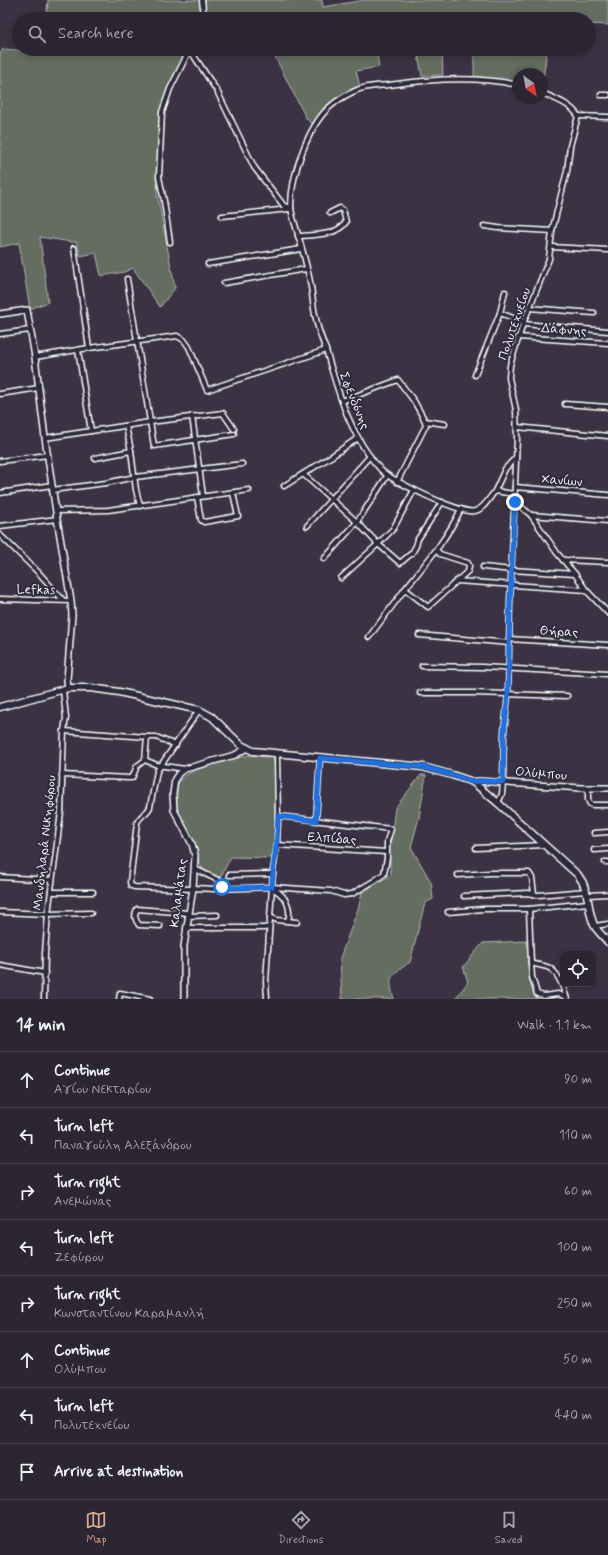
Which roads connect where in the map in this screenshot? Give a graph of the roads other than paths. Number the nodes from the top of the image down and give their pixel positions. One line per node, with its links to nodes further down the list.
1 (202, 0): 2 (street)
2 (202, 12)
3 (186, 56): 17 (street)
4 (194, 56): 11 (street)
5 (512, 84): 11 (street, Σφενδόνης)
6 (601, 95): 7 (street)
7 (608, 95)
8 (548, 96): 9 (street)
9 (578, 116): 10 (street); 15 (street, Πολυτεχνείου)
10 (608, 117)
11 (291, 208): 13 (street); 16 (street, Σφενδόνης)
12 (330, 213): 16 (street)
13 (222, 216)
14 (484, 226): 15 (street)
15 (552, 231): 18 (street, Πολυτεχνείου)
16 (298, 236): 20 (street, Σφενδόνης)
17 (170, 242)
18 (551, 247): 21 (street); 27 (street, Πολυτεχνείου)
19 (74, 248): 38 (street)
20 (301, 249): 22 (street); 23 (street, Σφενδόνης)
21 (608, 250)
22 (208, 264)
23 (306, 269): 25 (street); 40 (street, Σφενδόνης)
24 (127, 279): 36 (street)
25 (224, 283)
26 (505, 292): 28 (street)
27 (529, 308): 29 (street); 31 (street, Πολυτεχνείου)
28 (500, 313): 31 (street); 42 (street)
29 (594, 313)
30 (0, 314): 32 (street)
31 (523, 323): 33 (street); 35 (street, Πολυτεχνείου)
32 (30, 330): 34 (street); 41 (street)
33 (608, 330)
34 (0, 334)
35 (518, 337): 37 (street, Δάφνης); 53 (street, Πολυτεχνείου)
36 (136, 341): 38 (street); 40 (street); 50 (street)
37 (608, 343)
38 (89, 348): 39 (street)
39 (78, 350): 41 (street); 54 (street)
40 (326, 350): 45 (street, Σφενδόνης)
41 (35, 357): 43 (street)
42 (475, 375)
43 (39, 388): 44 (street); 56 (street)
44 (0, 394)
45 (342, 400): 49 (street); 57 (street, Σφενδόνης)
46 (565, 404): 47 (street)
47 (608, 407)
48 (192, 416): 50 (street); 58 (street); 58 (street)
49 (425, 420): 51 (street); 70 (street)
50 (150, 422): 52 (street); 58 (street)
51 (445, 424)
52 (126, 426): 54 (street); 59 (street)
53 (517, 428): 55 (street); 62 (street, Πολυτεχνείου)
54 (91, 431): 56 (street)
55 (608, 436)
56 (45, 438): 60 (street)
57 (358, 438): 61 (street, Σφενδόνης); 67 (street)
58 (194, 439): 66 (street)
59 (131, 451): 63 (street); 69 (street)
60 (48, 455): 64 (street); 73 (street)
61 (370, 456): 68 (street, Σφενδόνης); 83 (street)
62 (516, 457): 72 (street, Πολυτεχνείου); 76 (street)
63 (95, 458)
64 (0, 461)
65 (242, 464): 66 (street)
66 (199, 469): 69 (street); 80 (street)
67 (303, 474): 71 (street); 83 (street)
68 (387, 476): 70 (street, Σφενδόνης); 91 (street)
69 (135, 477): 73 (street); 86 (street)
70 (397, 482): 75 (street, Σφενδόνης)
71 (284, 486)
72 (515, 487): 79 (street, Πολυτεχνείου); 81 (street, Χανίων)
73 (52, 488): 77 (street); 88 (street)
74 (249, 490): 78 (street)
75 (414, 490): 84 (street, Σφενδόνης); 96 (street)
76 (495, 491): 79 (street); 87 (street, Σφενδόνης)
77 (0, 493)
78 (233, 493): 80 (street); 82 (street)
79 (514, 494): 85 (street, Πολυτεχνείου)
80 (203, 496): 82 (street)
81 (608, 496)
82 (197, 497): 86 (street)
83 (331, 499): 91 (street); 94 (street)
84 (442, 502): 87 (street, Σφενδόνης); 96 (street)
85 (515, 502): 89 (street); 102 (street, Πολυτεχνείου)
86 (140, 506): 88 (street)
87 (461, 509): 97 (street)
88 (56, 511): 90 (street)
89 (531, 515): 92 (street); 99 (street)
90 (57, 519): 93 (street); 111 (street)
91 (357, 522): 96 (street); 98 (street)
92 (608, 522)
93 (0, 526)
94 (307, 526)
95 (0, 535): 110 (street)
96 (378, 544): 104 (street)
97 (436, 550): 105 (street); 107 (street)
98 (324, 559)
99 (563, 560): 100 (street); 103 (street)
100 (608, 562)
101 (483, 567): 102 (street)
102 (512, 570): 103 (street); 106 (street, Πολυτεχνείου)
103 (575, 574): 108 (street)
104 (341, 578)
105 (457, 581): 106 (street); 107 (street)
106 (511, 586): 108 (street); 115 (street, Πολυτεχνείου)
107 (405, 589): 114 (street)
108 (586, 590): 112 (street)
109 (0, 600): 110 (street, Lefkas)
110 (63, 600): 111 (street, Lefkas)
111 (71, 601): 120 (street)
112 (608, 612)
113 (419, 635): 115 (street, Θήρας)
114 (369, 637)
115 (509, 641): 116 (street, Θήρας); 118 (street, Πολυτεχνείου)
116 (608, 645)
117 (422, 666): 118 (street)
118 (509, 669): 119 (street); 122 (street, Πολυτεχνείου)
119 (608, 674)
120 (66, 689): 124 (main road); 125 (main road); 126 (street, Μανδηλαρά Νικηφόρου)
121 (420, 693): 122 (street)
122 (508, 695): 123 (street); 137 (street, Πολυτεχνείου)
123 (567, 696)
124 (0, 707)
125 (199, 710): 128 (street); 129 (main road)
126 (64, 731): 127 (street); 135 (street, Μανδηλαρά Νικηφόρου)
127 (147, 737): 128 (street); 132 (street)
128 (176, 744): 133 (street)
129 (246, 748): 130 (main road); 134 (street)
130 (277, 754): 131 (main road); 142 (street)
131 (320, 758): 136 (main road); 143 (street)
132 (145, 760): 133 (street); 135 (street)
133 (160, 766): 134 (street); 159 (street)
134 (185, 769): 152 (street, Καλαμάτας)
135 (62, 775): 157 (street, Μανδηλαρά Νικηφόρου)
136 (473, 782): 137 (street, Ολύμπου); 140 (main road)
137 (503, 782): 138 (street, Ολύμπου); 140 (street, Πολυτεχνείου)
138 (588, 788): 139 (street, Ολύμπου); 141 (street)
139 (608, 788)
140 (498, 803): 147 (main road)
141 (608, 805)
142 (278, 816): 143 (street); 146 (street)
143 (316, 821): 151 (street)
144 (608, 832): 145 (street)
145 (594, 833)
146 (277, 845): 151 (street, Ελπίδας); 153 (street)
147 (545, 845): 148 (street); 163 (main road)
148 (476, 848)
149 (608, 849): 150 (street)
150 (594, 850)
151 (386, 852): 158 (street)
152 (195, 869): 159 (street, Καλαμάτας); 160 (street)
153 (273, 874): 154 (street); 158 (street)
154 (229, 875)
155 (458, 875): 164 (street)
156 (0, 877): 157 (street)
157 (52, 880): 161 (street, Μανδηλαρά Νικηφόρου)
158 (272, 887): 160 (street); 175 (street); 176 (street)
159 (193, 888): 160 (street); 173 (street, Καλαμάτας)
160 (220, 888)
161 (51, 892): 162 (street); 172 (street, Μανδηλαρά Νικηφόρου)
162 (93, 892)
163 (587, 893): 164 (street); 165 (street); 167 (main road)
164 (534, 894): 166 (street)
165 (608, 894)
166 (464, 896)
167 (588, 903): 168 (street); 180 (main road)
168 (529, 909): 170 (street); 184 (street)
169 (0, 912): 172 (street)
170 (448, 912)
171 (91, 913): 172 (street)
172 (48, 914): 186 (street, Μανδηλαρά Νικηφόρου)
173 (188, 914): 174 (street); 179 (street); 182 (street, Καλαμάτας)
174 (217, 915)
175 (270, 917): 176 (street); 181 (street)
176 (288, 921): 177 (street)
177 (297, 922)
178 (608, 924): 180 (street)
179 (160, 926)
180 (595, 926): 183 (main road)
181 (269, 927): 182 (street); 192 (street)
182 (186, 928): 191 (street, Καλαμάτας)
183 (608, 941)
184 (531, 964): 187 (street); 187 (street)
185 (0, 965): 186 (street)
186 (45, 973): 188 (street, Μανδηλαρά Νικηφόρου)
187 (567, 998)
188 (44, 999)
189 (119, 999): 190 (street)
190 (150, 999)
191 (184, 999)
192 (266, 999)

